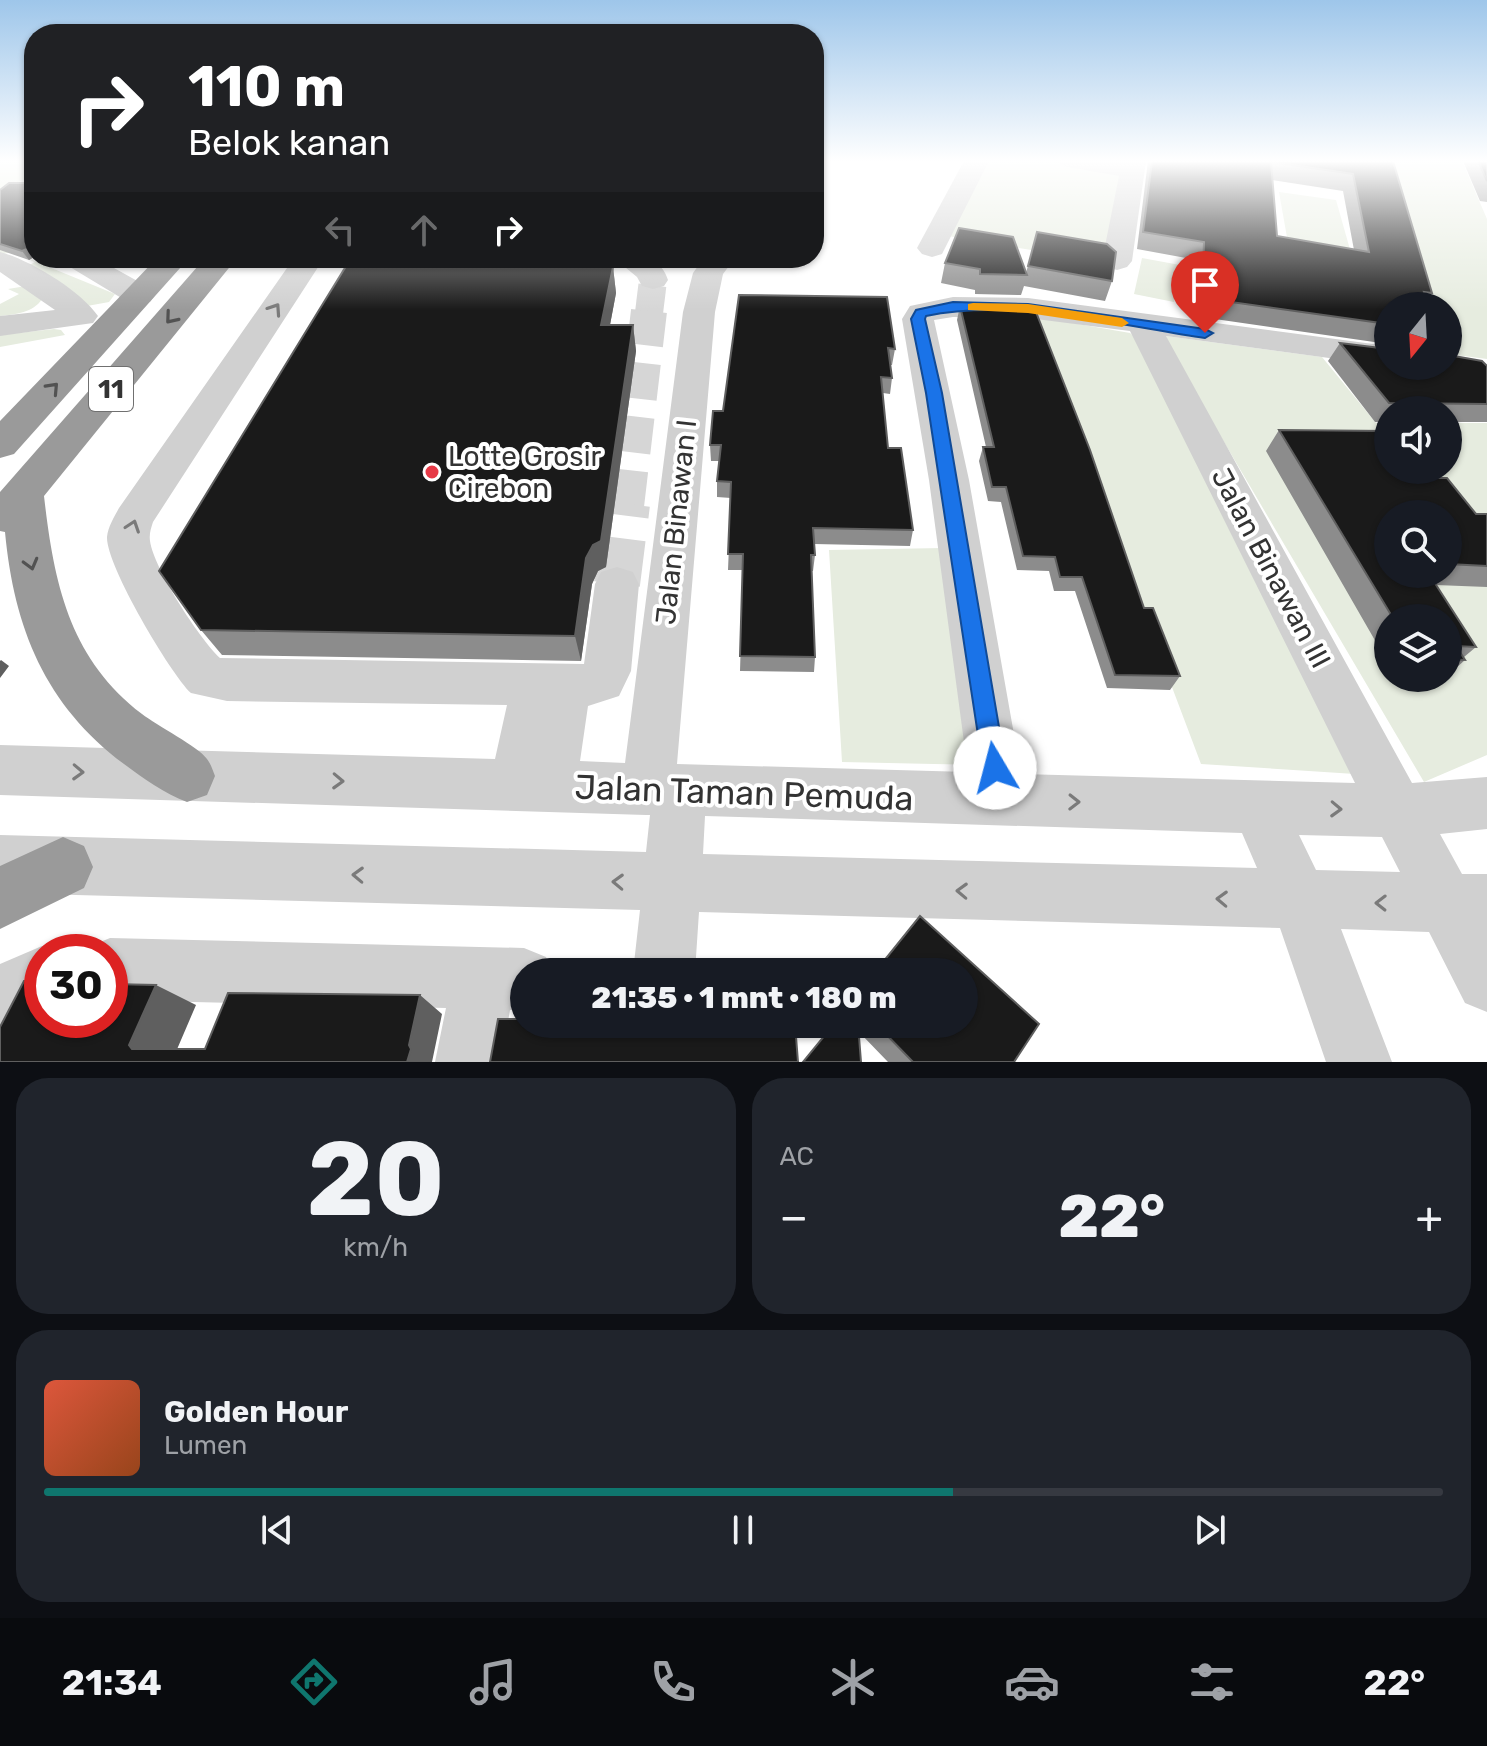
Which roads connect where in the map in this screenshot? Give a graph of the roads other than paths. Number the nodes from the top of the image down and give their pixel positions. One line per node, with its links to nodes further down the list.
1 (951, 211): 3 (street)
2 (1125, 211): 4 (street)
3 (932, 248)
4 (1117, 261)
5 (117, 268): 12 (street)
6 (129, 268): 12 (street)
7 (214, 268): 19 (highway, 11, one-way to 19)
8 (302, 268): 22 (street, one-way to 8)
9 (644, 268): 13 (street)
10 (712, 268): 27 (street, Jalan Binawan I)
11 (6, 273): 14 (street)
12 (150, 276): 14 (street); 18 (highway, 11, one-way to 12)
13 (653, 280)
14 (82, 316): 15 (street)
15 (0, 326)
16 (1144, 326): 17 (street); 28 (street); 31 (street, Jalan Binawan III)
17 (1374, 354)
18 (0, 445)
19 (12, 507): 25 (highway, one-way to 25)
20 (177, 557): 22 (street)
21 (617, 584): 23 (street)
22 (153, 598): 23 (street)
23 (551, 685): 26 (street)
24 (0, 770): 25 (street, Jalan Taman Pemuda, one-way to 25)
25 (187, 776): 26 (street, Jalan Taman Pemuda, one-way to 26)
26 (532, 788): 27 (street, Jalan Taman Pemuda)
27 (665, 791): 28 (street, Jalan Taman Pemuda); 34 (street, Jalan Binawan I)
28 (999, 800): 30 (street, Jalan Taman Pemuda, one-way to 30)
29 (1487, 803): 31 (street, Jalan Taman Pemuda)
30 (1258, 807): 31 (street, Jalan Taman Pemuda, one-way to 31); 36 (street)
31 (1398, 811): 37 (street, Jalan Binawan III)
32 (0, 864): 33 (street)
33 (63, 867): 34 (street, one-way to 33); 35 (highway)
34 (672, 883): 36 (street, one-way to 34); 38 (street, Jalan Binawan I)
35 (0, 898)
36 (1300, 901): 37 (street, one-way to 36); 45 (street)
37 (1467, 904): 41 (street, Jalan Binawan III)
38 (665, 958)
39 (128, 973): 40 (street)
40 (504, 979): 44 (street)
41 (1487, 981)
42 (24, 985): 43 (street)
43 (0, 996)
44 (468, 1062)
45 (1359, 1062)

